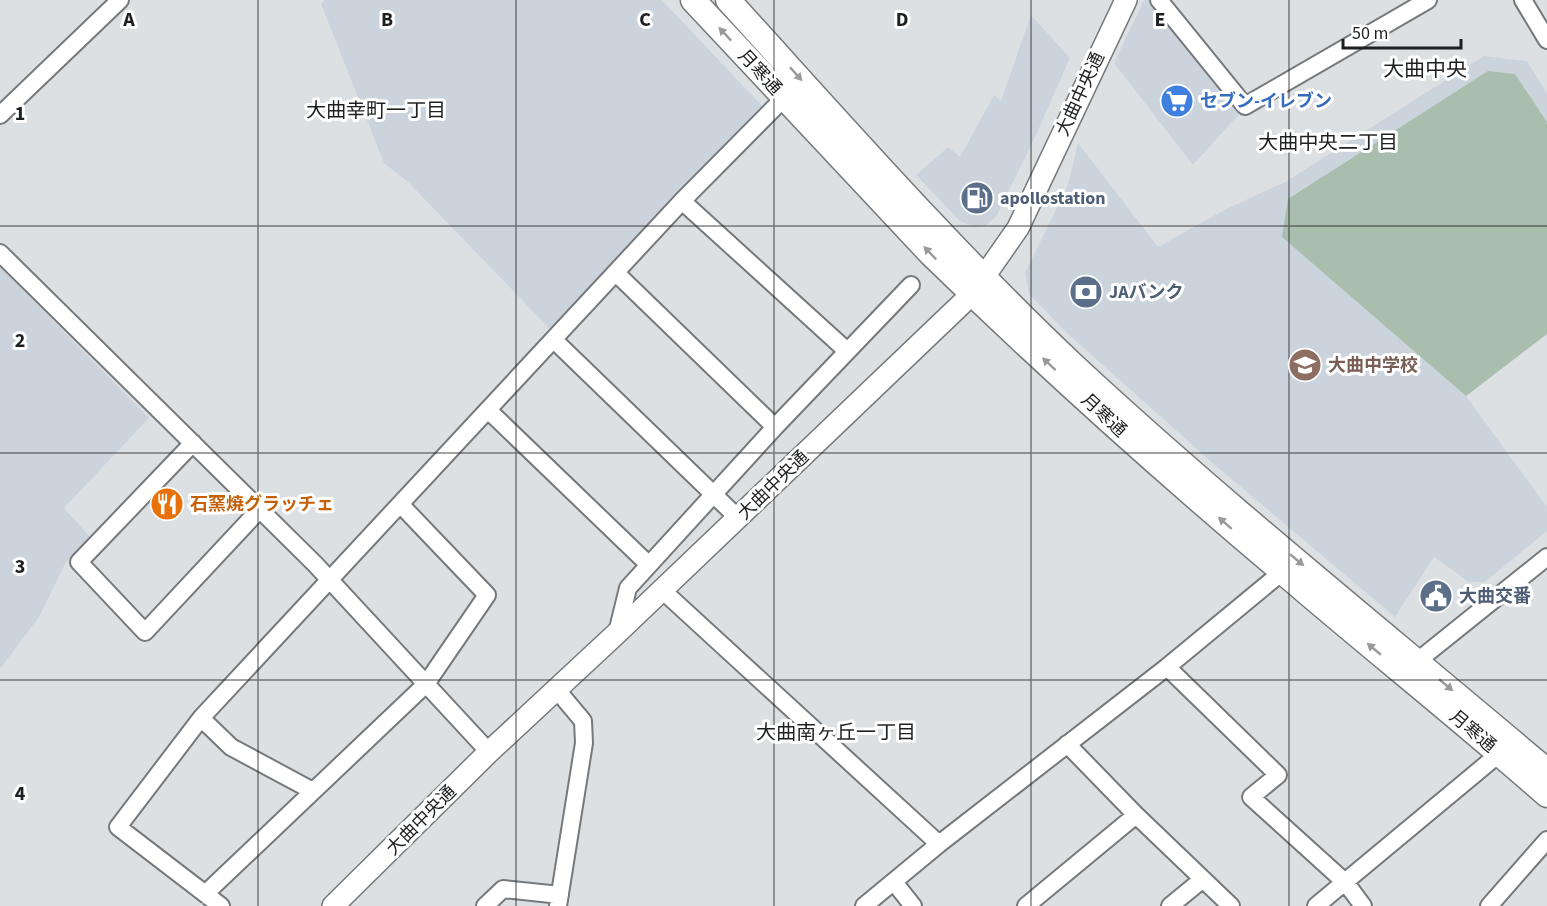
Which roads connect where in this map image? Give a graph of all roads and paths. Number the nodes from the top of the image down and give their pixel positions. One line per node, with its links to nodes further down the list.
1 (120, 0): 10 (street)
2 (693, 0): 9 (highway, 月寒通, one-way to 2)
3 (728, 0): 15 (highway, 月寒通, one-way to 15)
4 (1126, 0): 15 (main road, 大曲中央通)
5 (1159, 0): 6 (street)
6 (1428, 0)
7 (1523, 0): 8 (street)
8 (1547, 40)
9 (784, 98): 11 (street); 15 (highway, 月寒通, one-way to 9)
10 (0, 115)
11 (682, 201): 13 (street); 17 (street)
12 (0, 253): 20 (street)
13 (616, 273): 16 (street); 19 (street)
14 (911, 285): 17 (street)
15 (979, 286): 24 (main road, 大曲中央通); 27 (highway, 月寒通, one-way to 15); 32 (highway, 月寒通, one-way to 32)
16 (554, 340): 18 (street); 21 (street)
17 (847, 351): 19 (street)
18 (488, 410): 22 (street); 26 (street)
19 (775, 427): 21 (street)
20 (193, 442): 23 (street); 23 (street)
21 (714, 495): 24 (street); 26 (street)
22 (401, 505): 28 (street); 33 (street)
23 (261, 509): 28 (street)
24 (738, 518): 29 (main road, 大曲中央通)
25 (1547, 557): 32 (street)
26 (649, 565): 30 (street)
27 (1282, 572): 31 (street); 32 (highway, 月寒通, one-way to 27)
28 (331, 580): 33 (street); 35 (street)
29 (662, 590): 30 (main road, 大曲中央通); 44 (street)
30 (617, 633): 34 (main road, 大曲中央通)
31 (1167, 667): 36 (street); 47 (street)
32 (1410, 667): 38 (highway, 月寒通); 39 (highway, 月寒通, one-way to 39)
33 (426, 684): 37 (street); 40 (street)
34 (557, 690): 37 (main road, 大曲中央通); 49 (street)
35 (201, 717): 40 (street); 48 (street)
36 (1067, 744): 42 (street); 44 (street)
37 (489, 752): 51 (main road, 大曲中央通)
38 (1500, 753): 41 (highway, 月寒通); 47 (street)
39 (1547, 771)
40 (311, 790): 48 (street)
41 (1547, 795)
42 (1136, 815): 45 (street); 55 (street)
43 (1547, 840): 60 (street)
44 (939, 844): 46 (street)
45 (1203, 879): 56 (street); 57 (street)
46 (894, 882): 53 (street); 54 (street)
47 (1346, 882): 58 (street); 59 (street)
48 (205, 894): 50 (street)
49 (559, 901): 52 (street)
50 (221, 906)
51 (333, 906)
52 (484, 906)
53 (864, 906)
54 (912, 906)
55 (1026, 906)
56 (1170, 906)
57 (1231, 906)
58 (1316, 906)
59 (1363, 906)
60 (1489, 906)

